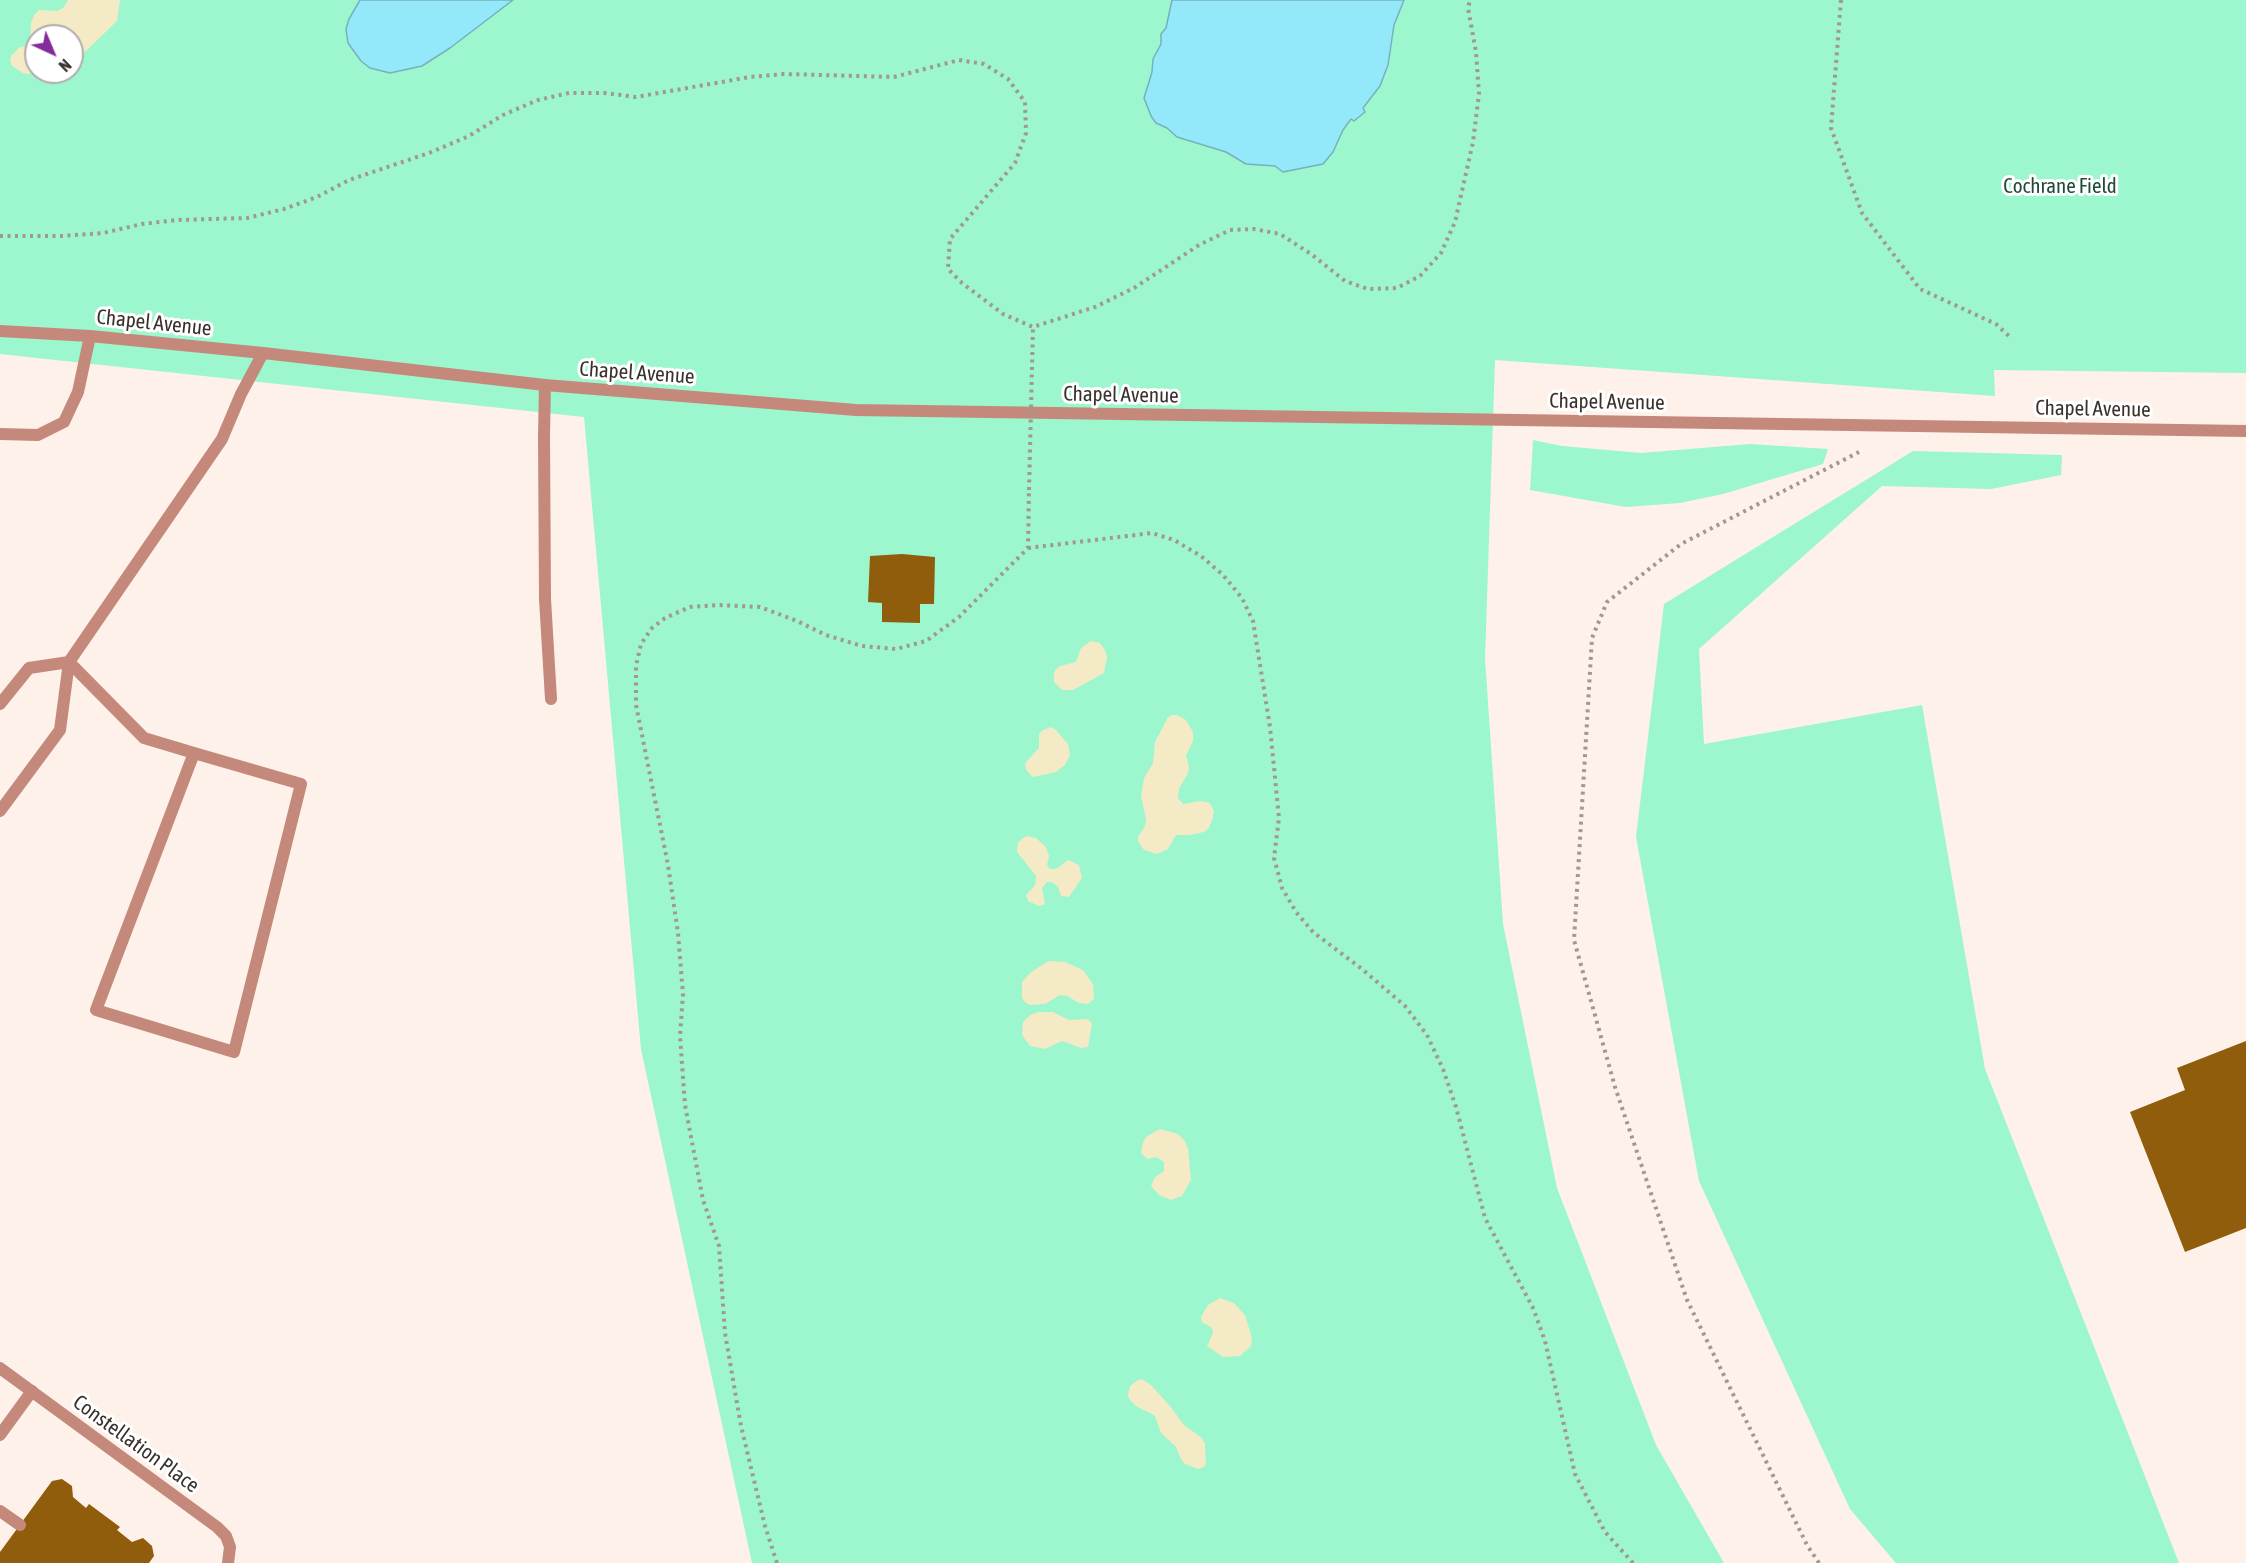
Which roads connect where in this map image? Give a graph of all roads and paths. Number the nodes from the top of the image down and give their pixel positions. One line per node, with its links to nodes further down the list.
1 (1470, 0): 4 (path)
2 (1841, 0): 7 (path)
3 (0, 236): 4 (path)
4 (1033, 327): 13 (path, bridge)
5 (0, 331): 6 (street, Chapel Avenue)
6 (90, 336): 8 (street, Chapel Avenue); 11 (street)
7 (2012, 339)
8 (263, 353): 9 (street, Chapel Avenue); 14 (street)
9 (545, 386): 10 (street, Chapel Avenue); 15 (street)
10 (2246, 430)
11 (0, 434)
12 (1867, 448): 27 (path)
13 (1028, 548): 25 (path); 26 (path)
14 (69, 662): 16 (street); 17 (street); 18 (street)
15 (551, 699)
16 (0, 704)
17 (194, 753): 17 (street)
18 (0, 811)
19 (0, 1368): 20 (street, Constellation Place)
20 (32, 1391): 21 (street); 24 (street, Constellation Place)
21 (0, 1435)
22 (0, 1511): 23 (street)
23 (20, 1525)
24 (228, 1563)
25 (777, 1563)
26 (1633, 1563)
27 (1819, 1563)

